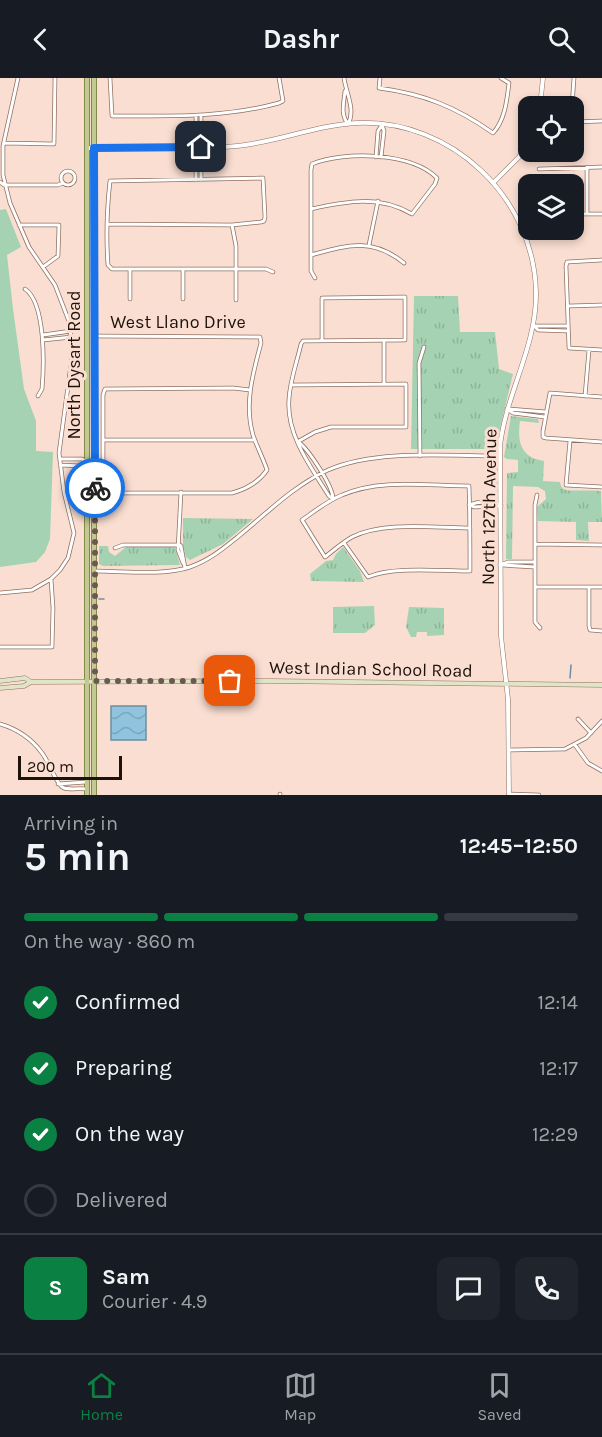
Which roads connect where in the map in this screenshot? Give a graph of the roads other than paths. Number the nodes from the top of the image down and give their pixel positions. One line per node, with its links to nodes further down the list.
1 (18, 78): 21 (street)
2 (55, 78): 21 (street)
3 (87, 78): 23 (main road, North Dysart Road)
4 (94, 78): 24 (main road, North Dysart Road)
5 (110, 78): 16 (street)
6 (279, 78): 15 (street)
7 (344, 78): 12 (street)
8 (380, 78): 9 (street)
9 (501, 78)
10 (543, 78): 13 (street)
11 (574, 78): 14 (street)
12 (345, 89): 19 (street); 19 (street)
13 (541, 96)
14 (573, 96)
15 (201, 116): 16 (street); 22 (street)
16 (196, 117): 22 (street)
17 (602, 121): 18 (street)
18 (584, 122)
19 (348, 124): 20 (street, North 127th Avenue); 22 (street, North 127th Avenue)
20 (382, 125): 25 (street); 26 (street); 34 (street, North 127th Avenue)
21 (3, 143): 36 (street)
22 (198, 147): 24 (street, North 127th Avenue); 31 (street); 32 (street)
23 (87, 148): 24 (street, North 127th Avenue); 93 (main road, North Dysart Road)
24 (94, 148): 68 (main road, North Dysart Road)
25 (376, 157): 26 (street); 39 (street)
26 (381, 157): 38 (street)
27 (518, 158): 34 (street)
28 (587, 167): 29 (street); 30 (street); 40 (street)
29 (602, 167)
30 (539, 169)
31 (196, 180): 32 (street); 43 (street)
32 (201, 180): 45 (street)
33 (0, 182): 36 (street)
34 (494, 182): 42 (street, North 127th Avenue)
35 (63, 183): 35 (street); 36 (street)
36 (4, 184): 37 (street); 44 (street)
37 (0, 187)
38 (378, 201): 39 (street); 47 (street)
39 (311, 209): 48 (street)
40 (587, 214): 41 (street)
41 (602, 214)
42 (518, 222)
43 (107, 224): 45 (street); 53 (street)
44 (19, 225): 51 (street); 51 (street)
45 (232, 225): 52 (street)
46 (526, 240): 63 (street, North 127th Avenue)
47 (369, 245): 48 (street); 50 (street)
48 (311, 255): 56 (street)
49 (602, 260): 62 (street)
50 (404, 263)
51 (43, 267): 65 (street)
52 (236, 269): 54 (street); 55 (street); 60 (street)
53 (130, 270): 54 (street); 58 (street)
54 (183, 270): 59 (street)
55 (273, 272)
56 (315, 278)
57 (25, 289): 67 (street)
58 (130, 299)
59 (183, 299)
60 (236, 300)
61 (602, 305): 62 (street)
62 (568, 306): 64 (street)
63 (534, 326): 64 (street); 66 (street); 82 (street, North 127th Avenue)
64 (568, 326): 66 (street)
65 (71, 331): 67 (street); 69 (street)
66 (568, 331): 74 (street)
67 (43, 335): 70 (street)
68 (94, 336): 78 (street, West Llano Drive); 94 (main road, North Dysart Road)
69 (72, 337): 70 (street); 92 (street)
70 (43, 340): 79 (street)
71 (384, 340): 72 (street); 72 (street); 77 (street)
72 (322, 341): 76 (street)
73 (424, 347): 90 (street)
74 (589, 350): 75 (street); 80 (street)
75 (602, 350)
76 (291, 385): 77 (street); 87 (street)
77 (384, 385): 87 (street)
78 (250, 390): 85 (street); 86 (street)
79 (38, 396)
80 (585, 396): 81 (street); 83 (street)
81 (602, 397)
82 (507, 409): 83 (street); 84 (street); 91 (street, North 127th Avenue)
83 (546, 412): 84 (street)
84 (545, 417): 88 (street)
85 (104, 440): 86 (street); 99 (street)
86 (255, 440): 99 (street)
87 (299, 441): 96 (street); 97 (street)
88 (570, 441): 89 (street); 98 (street)
89 (602, 442)
90 (420, 456): 91 (street); 96 (street)
91 (500, 456): 103 (street, North 127th Avenue)
92 (60, 459): 93 (street); 95 (street)
93 (87, 462): 94 (street); 95 (street); 114 (main road, North Dysart Road)
94 (95, 462): 115 (main road, North Dysart Road)
95 (60, 465): 116 (street)
96 (321, 473): 97 (street); 101 (street)
97 (317, 476): 101 (street); 113 (street)
98 (602, 487)
99 (181, 492): 107 (street)
100 (537, 495): 106 (street)
101 (333, 499): 102 (street); 105 (street)
102 (470, 505): 103 (street); 104 (street)
103 (501, 506): 111 (street, North 127th Avenue)
104 (470, 528): 105 (street); 105 (street)
105 (344, 543)
106 (535, 544): 108 (street); 110 (street)
107 (180, 545): 109 (street); 113 (street)
108 (602, 545)
109 (115, 549)
110 (535, 562): 111 (street); 112 (street)
111 (501, 565): 112 (street); 128 (street, North 127th Avenue)
112 (535, 567): 118 (street)
113 (185, 568): 115 (street)
114 (87, 571): 115 (main road); 127 (main road, North Dysart Road)
115 (95, 571): 125 (main road, North Dysart Road)
116 (51, 579): 120 (street); 123 (street)
117 (589, 586): 118 (street); 119 (street); 122 (street)
118 (535, 587): 121 (street)
119 (602, 587)
120 (0, 593)
121 (540, 627)
122 (602, 631)
123 (0, 647)
124 (0, 681): 126 (main road, West Indian School Road)
125 (95, 681): 127 (main road, West Indian School Road); 128 (main road, West Indian School Road); 142 (main road, North Dysart Road)
126 (31, 682): 127 (main road, West Indian School Road); 130 (main road, West Indian School Road)
127 (87, 682): 138 (main road, North Dysart Road)
128 (506, 685): 129 (main road, West Indian School Road); 136 (street, North 127th Avenue)
129 (602, 685)
130 (0, 688)
131 (578, 719): 134 (street)
132 (602, 721): 134 (street)
133 (0, 724): 139 (street)
134 (591, 733): 135 (street)
135 (576, 745): 136 (street); 137 (street)
136 (509, 750): 141 (street, North 127th Avenue)
137 (602, 771)
138 (87, 782): 139 (street); 140 (main road, North Dysart Road)
139 (58, 784): 140 (street)
140 (87, 792)
141 (509, 794): 143 (street)
142 (94, 795)
143 (539, 795)

